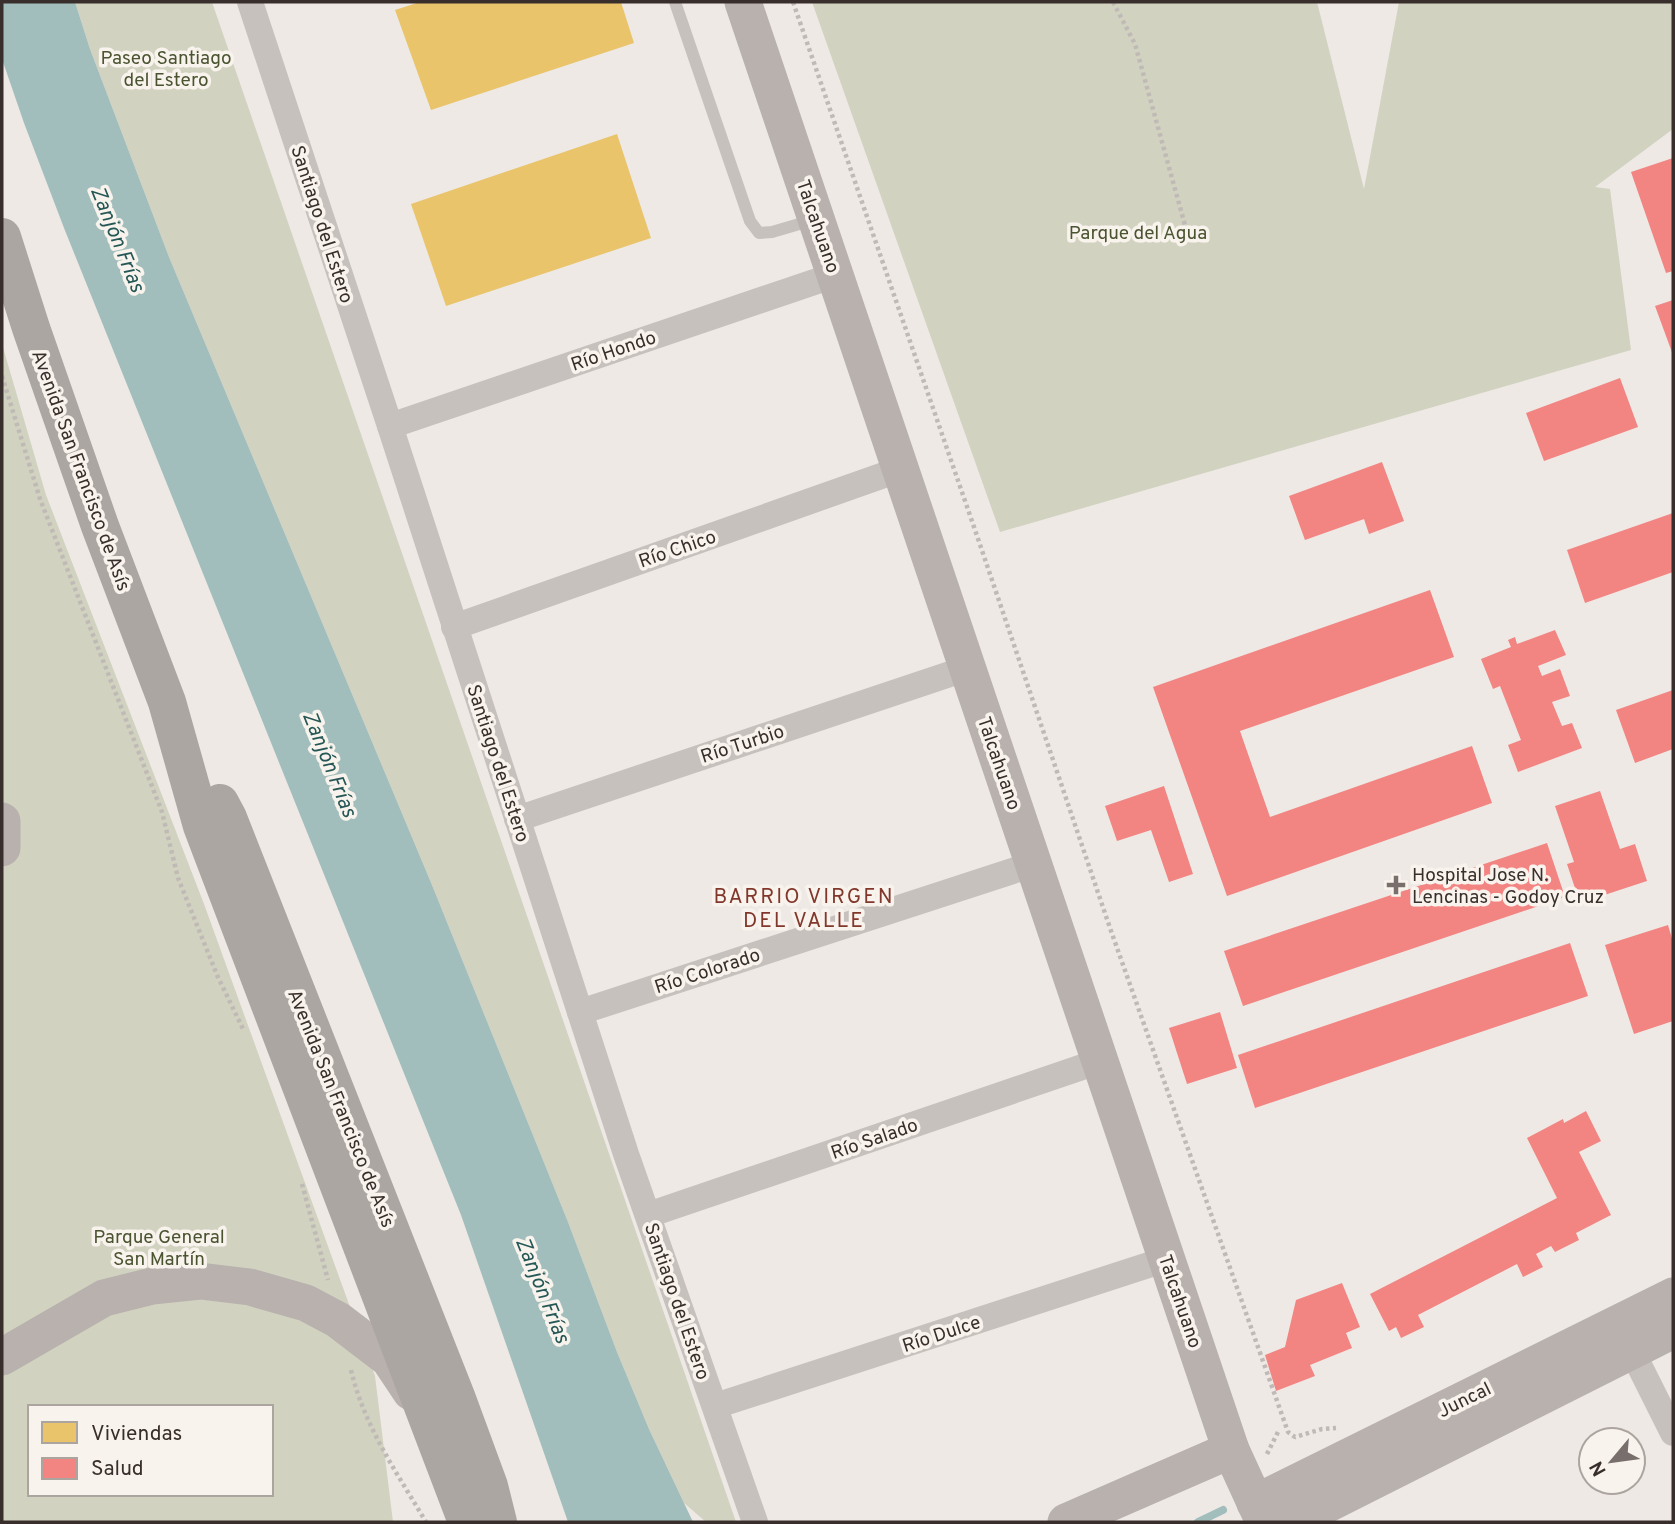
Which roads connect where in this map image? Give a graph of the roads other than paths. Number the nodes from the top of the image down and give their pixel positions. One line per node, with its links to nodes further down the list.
1 (250, 2): 7 (street, Santiago del Estero)
2 (675, 2): 4 (lane)
3 (743, 2): 4 (street, Talcahuano)
4 (817, 219): 6 (street, Talcahuano)
5 (2, 237): 11 (main road, Avenida San Francisco de Asís)
6 (835, 275): 7 (street, Río Hondo); 8 (street, Talcahuano)
7 (390, 426): 9 (street, Santiago del Estero)
8 (901, 469): 9 (street, Río Chico); 10 (street, Talcahuano)
9 (454, 626): 12 (street, Santiago del Estero)
10 (968, 668): 12 (street, Río Turbio); 15 (street, Talcahuano)
11 (167, 702): 25 (main road, Avenida San Francisco de Asís); 30 (main road, Avenida San Francisco de Asís)
12 (517, 819): 16 (street, Santiago del Estero)
13 (2, 821): 14 (street)
14 (2, 848)
15 (1034, 864): 16 (street, Río Colorado); 17 (street, Talcahuano)
16 (580, 1012): 18 (street, Santiago del Estero)
17 (1100, 1061): 18 (street, Río Salado); 19 (street, Talcahuano)
18 (648, 1215): 24 (street, Santiago del Estero)
19 (1167, 1259): 24 (street, Río Dulce); 27 (street, Talcahuano)
20 (1673, 1296): 22 (street, Juncal)
21 (1673, 1330): 22 (street, Juncal)
22 (1625, 1337): 26 (street); 28 (street, Juncal); 33 (street, Juncal)
23 (2, 1357): 25 (street)
24 (715, 1406): 31 (street, Santiago del Estero)
25 (426, 1413): 29 (main road, Avenida San Francisco de Asís)
26 (1673, 1433)
27 (1231, 1450): 28 (street, Talcahuano); 32 (street)
28 (1259, 1513)
29 (467, 1522)
30 (498, 1522)
31 (755, 1522)
32 (1066, 1522)
33 (1292, 1522)

